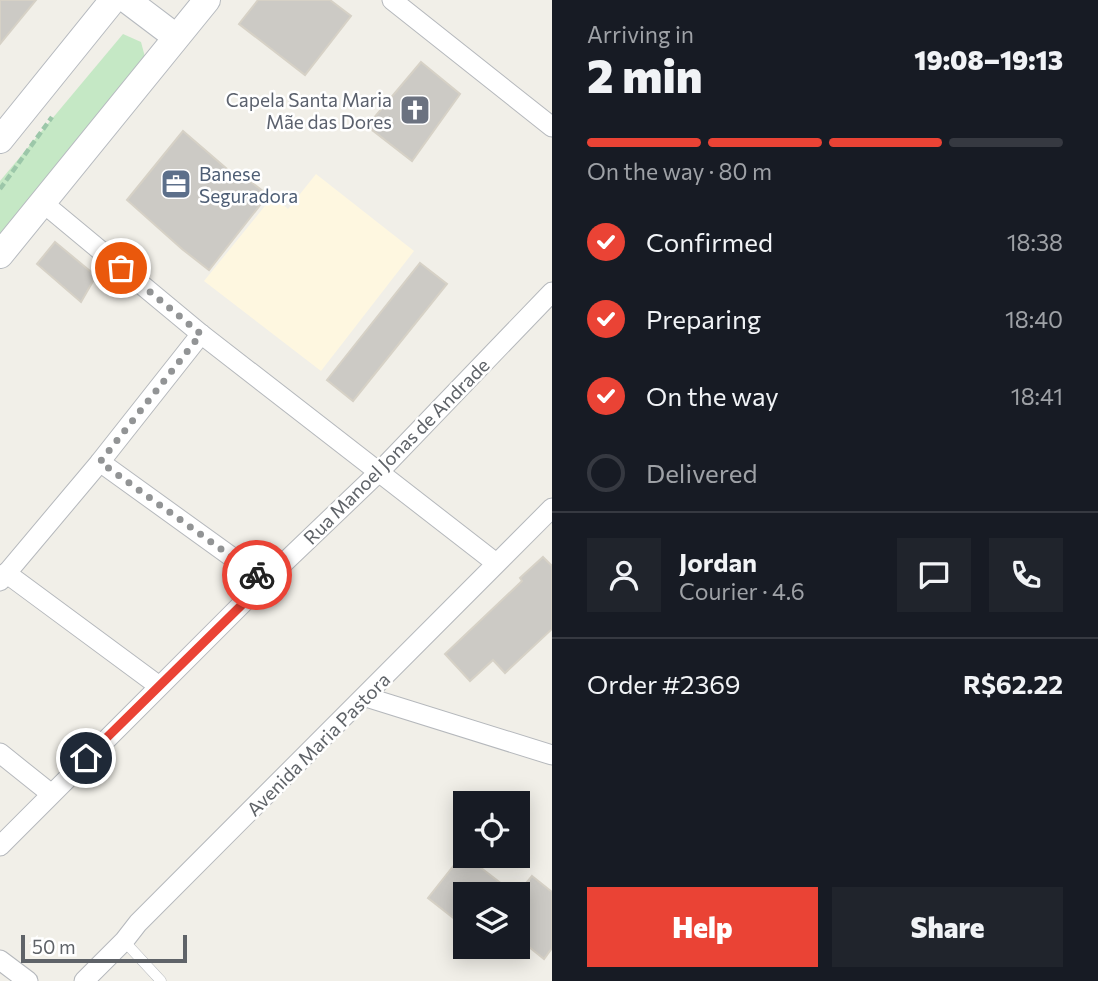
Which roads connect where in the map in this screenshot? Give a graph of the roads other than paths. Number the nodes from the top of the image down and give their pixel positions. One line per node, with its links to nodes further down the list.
1 (113, 0): 7 (main road)
2 (127, 0): 5 (main road)
3 (207, 0): 5 (main road)
4 (392, 0): 6 (street)
5 (176, 37): 8 (main road)
6 (552, 127)
7 (0, 140)
8 (42, 202): 9 (main road); 11 (street)
9 (0, 255)
10 (552, 292): 13 (street, Rua Manoel Jonas de Andrade)
11 (201, 334): 12 (street); 13 (street)
12 (100, 462): 16 (street); 17 (street)
13 (380, 471): 15 (street); 17 (street, Rua Manoel Jonas de Andrade)
14 (552, 508): 15 (street, Avenida Maria Pastora)
15 (496, 563): 19 (street, Avenida Maria Pastora)
16 (3, 577): 18 (street)
17 (265, 582): 18 (street, Rua Manoel Jonas de Andrade)
18 (159, 686): 22 (street, Rua Manoel Jonas de Andrade)
19 (366, 697): 21 (street); 24 (street, Avenida Maria Pastora)
20 (0, 753): 22 (street)
21 (552, 755)
22 (50, 793): 23 (street, Rua Manoel Jonas de Andrade)
23 (0, 846)
24 (124, 941): 27 (street, Avenida Maria Pastora); 28 (lane)
25 (0, 960): 26 (street)
26 (28, 981)
27 (84, 981)
28 (161, 981)

